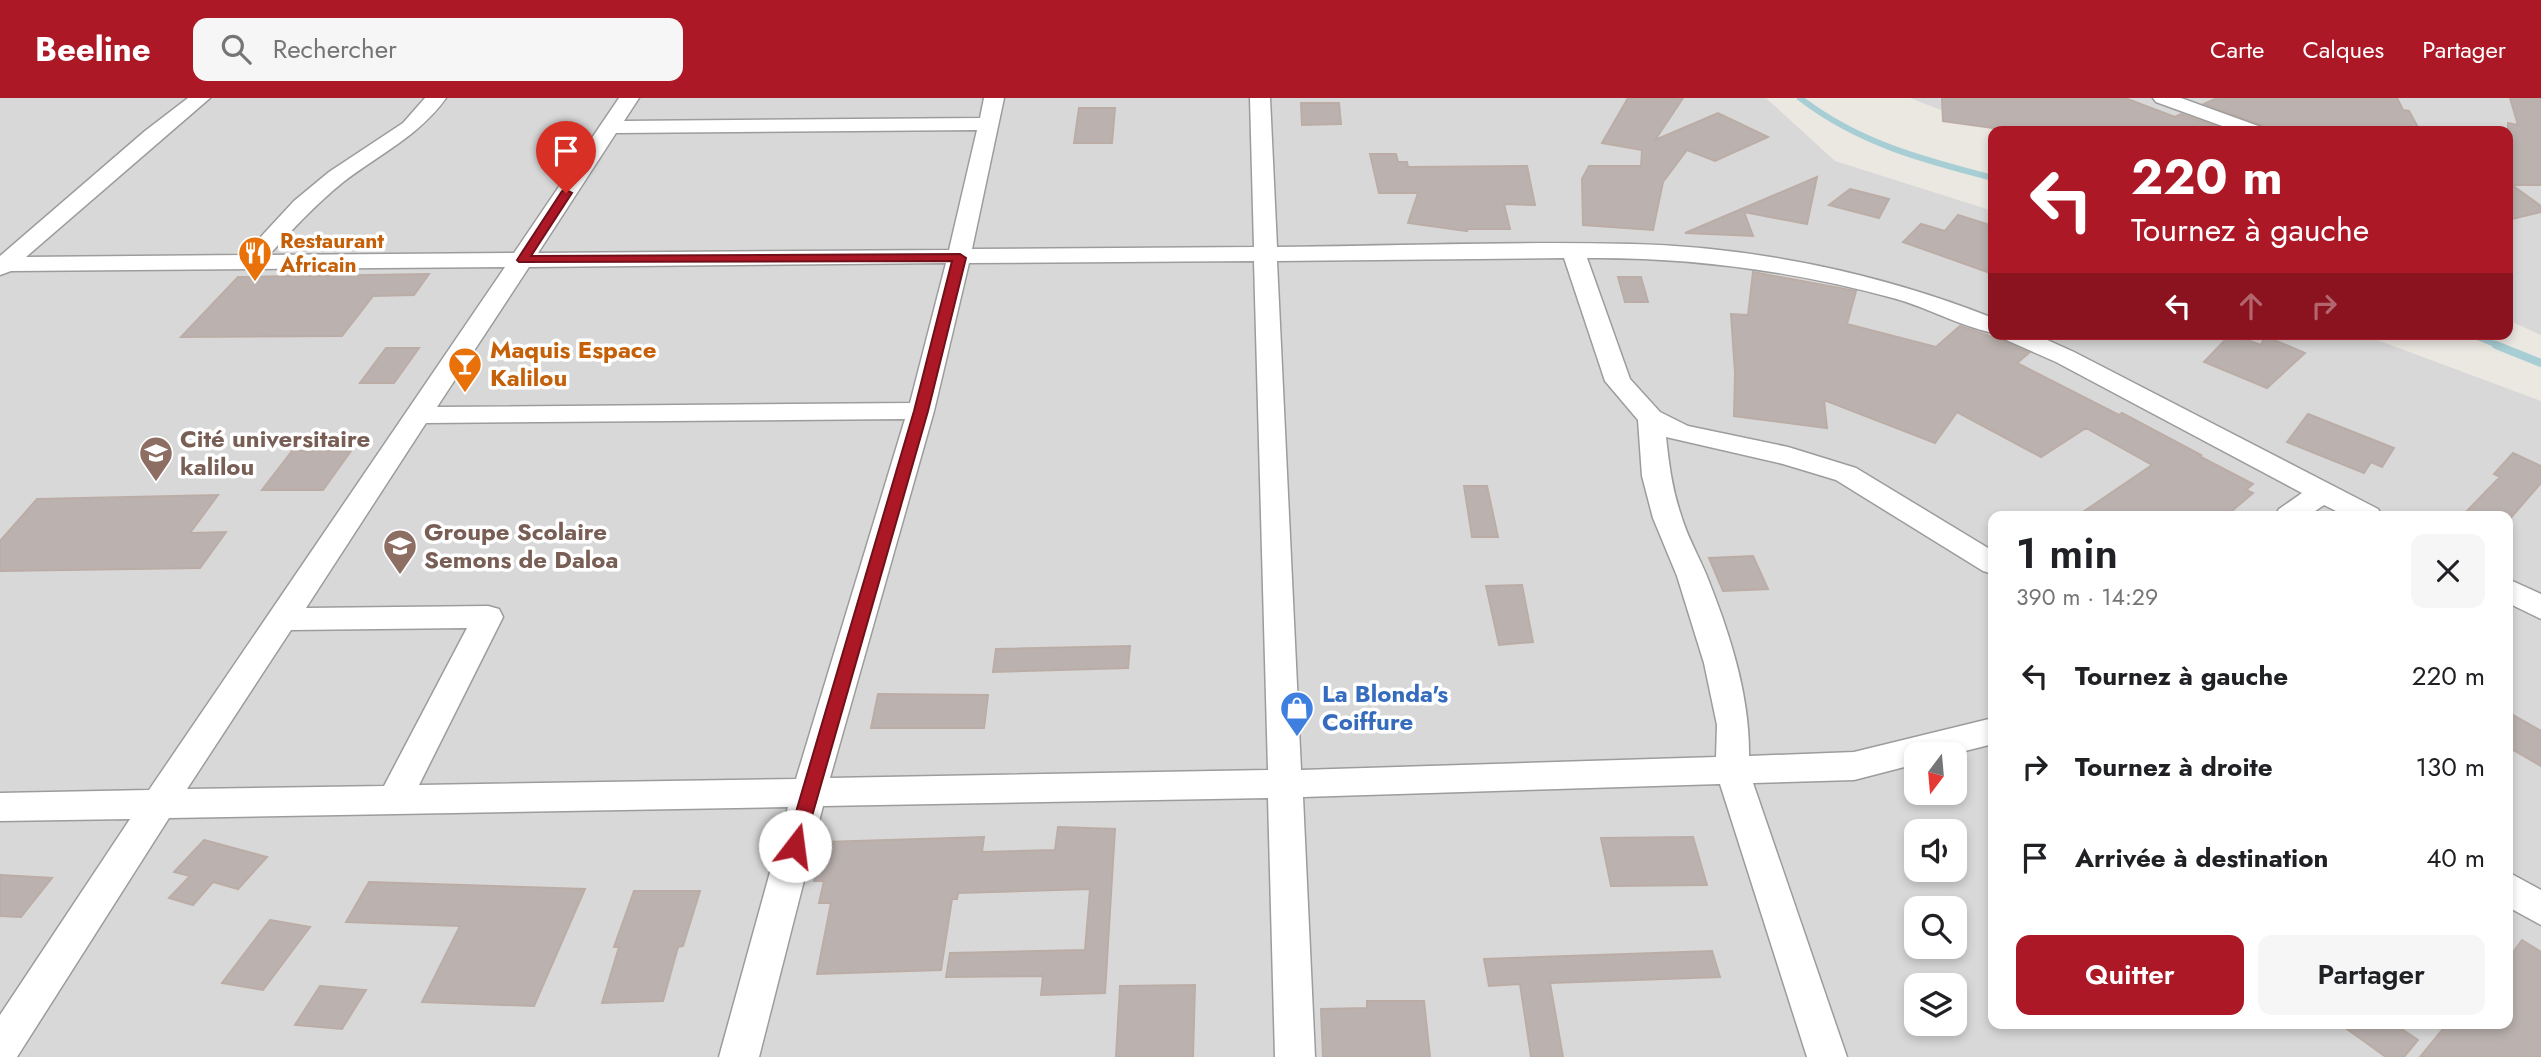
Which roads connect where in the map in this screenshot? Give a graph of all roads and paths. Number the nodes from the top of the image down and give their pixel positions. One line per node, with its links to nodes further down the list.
1 (201, 98): 14 (street)
2 (436, 98): 13 (street)
3 (629, 98): 8 (street)
4 (1260, 98): 10 (street)
5 (2163, 98): 7 (street)
6 (992, 111): 8 (street); 11 (street)
7 (2240, 126)
8 (610, 127): 12 (street)
9 (1574, 253): 10 (street); 15 (street); 19 (street)
10 (1266, 256): 11 (street); 29 (street)
11 (960, 258): 12 (street); 17 (street)
12 (523, 260): 13 (street); 18 (street)
13 (250, 262): 14 (street)
14 (2, 265)
15 (1988, 324)
16 (2026, 340): 20 (street)
17 (921, 411): 18 (street); 30 (street)
18 (419, 415): 26 (street)
19 (1651, 418): 23 (street); 28 (street)
20 (2322, 492): 21 (street); 22 (street)
21 (2296, 511)
22 (2358, 511)
23 (1988, 561)
24 (2513, 593): 25 (street)
25 (2541, 608)
26 (283, 619): 31 (street); 32 (street)
27 (1988, 732): 28 (street)
28 (1732, 770): 29 (street); 39 (street)
29 (1285, 784): 30 (street); 38 (street)
30 (809, 793): 31 (street); 37 (street)
31 (394, 800): 32 (street)
32 (159, 804): 33 (street); 36 (street)
33 (0, 807)
34 (2513, 891): 35 (street)
35 (2541, 909)
36 (0, 1049)
37 (739, 1057)
38 (1294, 1057)
39 (1826, 1057)

